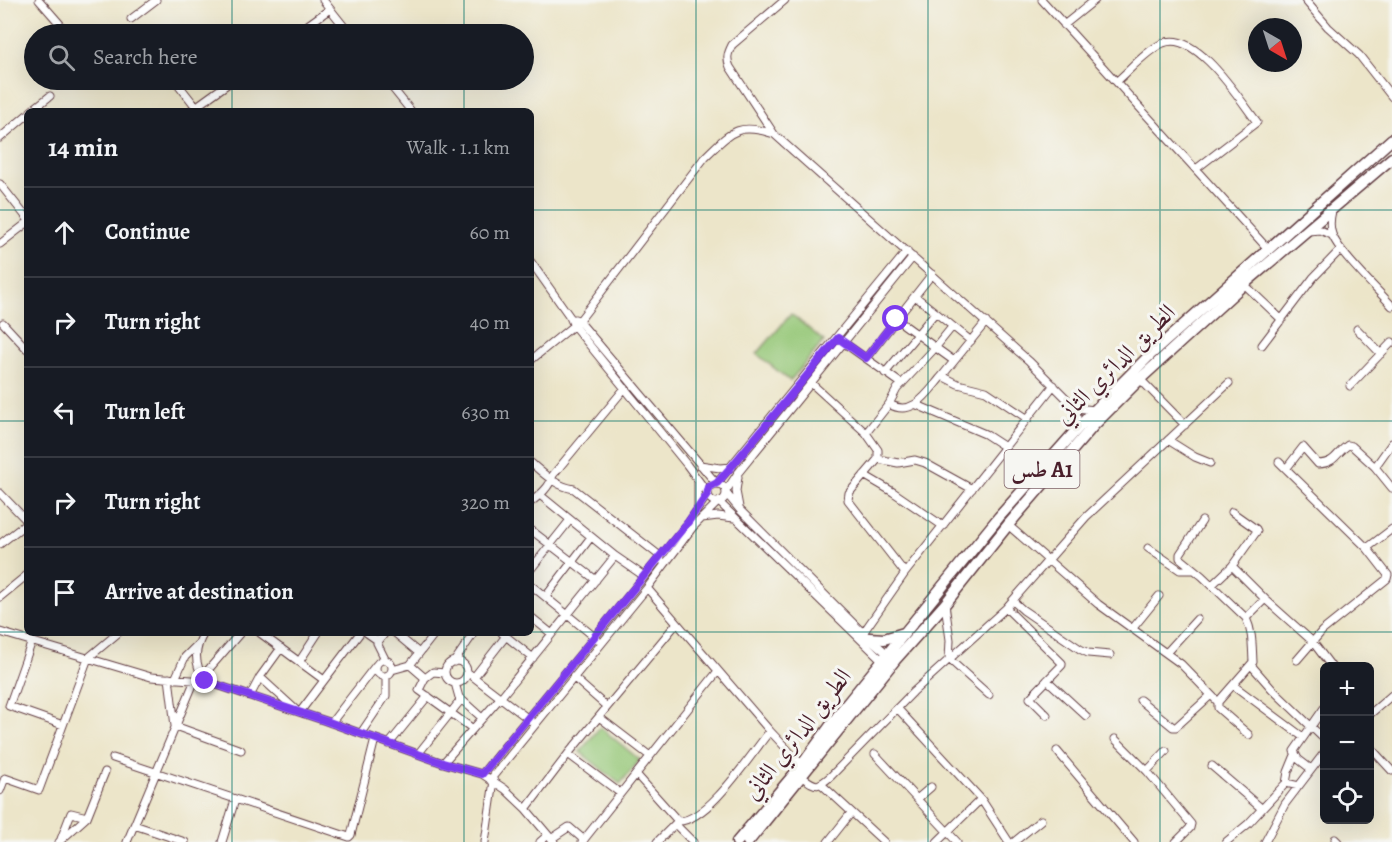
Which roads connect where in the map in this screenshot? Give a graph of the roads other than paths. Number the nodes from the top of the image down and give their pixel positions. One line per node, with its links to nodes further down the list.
1 (39, 0): 10 (street)
2 (156, 0): 9 (street)
3 (323, 0): 8 (street)
4 (785, 0): 25 (street)
5 (1042, 0): 13 (street)
6 (1095, 0): 13 (street)
7 (1305, 0): 19 (street)
8 (330, 9): 11 (street); 12 (street)
9 (131, 19)
10 (60, 24)
11 (309, 24)
12 (342, 24)
13 (1064, 25): 14 (street)
14 (1117, 81): 29 (street); 29 (street)
15 (182, 90): 21 (street)
16 (219, 90): 22 (street)
17 (394, 90): 23 (street)
18 (50, 96): 20 (street)
19 (1392, 97)
20 (35, 108)
21 (192, 108)
22 (194, 108)
23 (409, 108)
24 (24, 118): 26 (street)
25 (774, 134): 39 (street); 50 (street)
26 (0, 138)
27 (1392, 139): 37 (highway, الطريق الدائري الثاني / طس A1)
28 (1392, 158): 31 (highway, الطريق الدائري الثاني / طس A1)
29 (1196, 169): 37 (street)
30 (0, 184): 32 (street)
31 (1332, 208): 34 (highway, الطريق الدائري الثاني / طس A1); 35 (street)
32 (24, 214)
33 (24, 218): 36 (street)
34 (1305, 231): 35 (street); 42 (highway, الطريق الدائري الثاني / طس A1)
35 (1332, 235): 38 (street)
36 (0, 244)
37 (1268, 249): 77 (highway, الطريق الدائري الثاني / طس A1)
38 (1341, 249): 44 (street); 47 (street)
39 (910, 254): 41 (street); 54 (street)
40 (534, 266): 50 (street)
41 (932, 274): 43 (street); 48 (street)
42 (1244, 284): 47 (street); 67 (highway, الطريق الدائري الثاني / طس A1)
43 (915, 296): 45 (street); 46 (street)
44 (1392, 306)
45 (935, 313): 51 (street); 53 (street)
46 (896, 319): 53 (street); 63 (street)
47 (1282, 320): 59 (street)
48 (986, 322): 56 (street); 71 (street)
49 (3, 323): 57 (street)
50 (576, 323): 55 (street); 62 (street)
51 (952, 327): 56 (street); 60 (street)
52 (1357, 329): 61 (street)
53 (916, 334): 60 (street); 65 (street)
54 (841, 340): 63 (street); 69 (street); 78 (street)
55 (591, 341): 73 (street); 90 (street)
56 (971, 341): 64 (street)
57 (24, 342)
58 (1392, 342): 61 (street)
59 (1262, 345)
60 (935, 348): 64 (street); 70 (street)
61 (1381, 354): 72 (street)
62 (534, 358)
63 (866, 358): 65 (street)
64 (954, 362): 66 (street)
65 (885, 372): 70 (street)
66 (942, 376): 75 (street); 79 (street)
67 (1140, 379): 81 (street); 117 (highway, الطريق الدائري الثاني / طس A1)
68 (1229, 382): 81 (street)
69 (811, 383): 80 (street); 83 (street)
70 (902, 384): 74 (street)
71 (1054, 385): 76 (street); 79 (street)
72 (1350, 386)
73 (625, 388): 97 (street); 98 (street)
74 (889, 404): 75 (street); 83 (street)
75 (917, 405): 86 (street)
76 (1076, 408): 77 (street); 82 (street)
77 (1095, 410): 82 (highway, الطريق الدائري الثاني / طس A1)
78 (771, 418): 80 (street); 92 (street)
79 (1028, 418): 86 (street)
80 (778, 423): 95 (street)
81 (1185, 425): 84 (street)
82 (1078, 428): 155 (highway, الطريق الدائري الثاني / طس A1)
83 (866, 433): 87 (street)
84 (1168, 440): 89 (street); 128 (street)
85 (1392, 443): 93 (street)
86 (1005, 447): 101 (street)
87 (878, 459): 96 (street); 101 (street)
88 (1279, 462): 94 (street)
89 (1210, 463)
90 (700, 465): 92 (street); 99 (street)
91 (534, 466): 98 (street)
92 (732, 466): 99 (street)
93 (1375, 467): 94 (street); 100 (street)
94 (1286, 469): 125 (street)
95 (738, 473): 102 (street); 109 (street)
96 (864, 476): 118 (street); 134 (street)
97 (696, 477): 104 (street); 108 (street)
98 (551, 481): 105 (street); 127 (street)
99 (716, 483): 102 (street); 104 (street)
100 (1392, 488)
101 (972, 489): 118 (street)
102 (726, 492): 107 (street); 109 (street)
103 (0, 493): 113 (street)
104 (707, 494): 107 (street); 108 (street)
105 (540, 495): 106 (street); 114 (street)
106 (534, 500)
107 (718, 502): 111 (street); 112 (street)
108 (697, 510): 127 (street)
109 (740, 510): 157 (street)
110 (1232, 512): 131 (street)
111 (702, 518): 112 (street); 132 (street)
112 (734, 518): 185 (street)
113 (24, 519)
114 (570, 519): 121 (street); 123 (street)
115 (1202, 521): 133 (street)
116 (24, 524): 122 (street)
117 (1008, 525): 128 (street); 146 (highway, الطريق الدائري الثاني / طس A1)
118 (943, 526): 134 (street)
119 (1392, 529): 125 (street)
120 (534, 532): 123 (street)
121 (591, 537): 126 (street); 129 (street)
122 (0, 544)
123 (550, 545): 129 (street); 130 (street)
124 (1148, 548): 133 (street)
125 (1367, 548): 174 (street)
126 (615, 556): 135 (street); 137 (street)
127 (660, 556): 132 (street); 135 (street)
128 (1049, 559): 145 (street); 153 (street)
129 (572, 562): 137 (street); 141 (street)
130 (534, 565)
131 (1232, 566): 138 (street); 144 (street)
132 (662, 568): 140 (street)
133 (1193, 570): 138 (street)
134 (905, 573): 157 (street)
135 (644, 576): 171 (street)
136 (24, 577): 143 (street)
137 (596, 580): 148 (street)
138 (1212, 585): 149 (street)
139 (534, 588): 141 (street)
140 (646, 588): 152 (street); 175 (street)
141 (546, 596): 148 (street)
142 (1160, 596): 153 (street)
143 (0, 597)
144 (1265, 599): 149 (street); 174 (street)
145 (1013, 601): 147 (street); 180 (street)
146 (945, 604): 184 (street); 185 (highway, الطريق الدائري الثاني / طس A1)
147 (1006, 608): 184 (street); 206 (street)
148 (568, 614): 156 (street); 171 (street)
149 (1246, 618): 192 (street)
150 (534, 619): 156 (street)
151 (1197, 619): 178 (street)
152 (677, 623): 194 (street); 218 (street)
153 (1133, 628): 178 (street)
154 (0, 632): 172 (street)
155 (904, 633): 157 (highway); 185 (highway, الطريق الدائري الثاني / طس A1)
156 (552, 634): 182 (street)
157 (866, 635): 185 (street)
158 (32, 636): 172 (street)
159 (114, 636): 181 (street)
160 (202, 636): 176 (street)
161 (238, 636): 203 (street)
162 (267, 636): 177 (street)
163 (315, 636): 187 (street)
164 (358, 636): 205 (street)
165 (371, 636): 173 (street)
166 (382, 636): 173 (street)
167 (399, 636): 179 (street)
168 (433, 636): 179 (street)
169 (472, 636): 188 (street)
170 (506, 636): 182 (street); 199 (street)
171 (594, 636): 175 (street); 226 (street)
172 (29, 640): 181 (street); 231 (street)
173 (377, 640): 183 (street)
174 (1312, 641): 186 (street); 189 (street)
175 (601, 642): 200 (street)
176 (197, 645): 201 (street); 203 (street)
177 (281, 648): 187 (street); 197 (street)
178 (1167, 652): 211 (street)
179 (419, 653): 191 (street)
180 (1110, 655)
181 (88, 658): 201 (street); 231 (street)
182 (533, 658): 214 (street)
183 (385, 659): 190 (street); 193 (street)
184 (949, 659): 210 (street); 219 (street)
185 (888, 660): 255 (highway, الطريق الدائري الثاني / طس A1); 264 (highway, الطريق الدائري الثاني / طس A1)
186 (1297, 660)
187 (299, 662): 205 (street)
188 (454, 662): 195 (street); 196 (street)
189 (1328, 662)
190 (376, 665): 198 (street); 229 (street)
191 (410, 665): 193 (street); 202 (street)
192 (1251, 665): 208 (street); 232 (street)
193 (392, 670): 198 (street)
194 (718, 671): 235 (street); 251 (street)
195 (467, 672): 199 (street); 207 (street)
196 (445, 673): 202 (street); 207 (street)
197 (260, 676): 212 (street); 221 (street)
198 (386, 676): 236 (street)
199 (474, 677): 214 (street)
200 (573, 677): 218 (street); 230 (street)
201 (172, 678): 204 (street); 233 (street)
202 (425, 678): 213 (street)
203 (204, 679): 204 (street); 212 (street)
204 (195, 680): 233 (street)
205 (324, 680): 221 (street)
206 (1047, 680): 224 (street); 225 (street)
207 (455, 683): 215 (street)
208 (1233, 685): 217 (street); 239 (street)
209 (1392, 694): 220 (street)
210 (989, 695)
211 (1211, 695): 216 (street); 217 (street)
212 (250, 696): 221 (street)
213 (428, 696): 222 (street); 242 (street)
214 (501, 697): 226 (street); 228 (street)
215 (461, 699): 222 (street); 228 (street)
216 (1140, 700)
217 (1218, 702): 237 (street)
218 (607, 707): 227 (street)
219 (898, 709): 267 (street); 272 (street)
220 (1374, 710)
221 (299, 712): 229 (street)
222 (450, 712): 234 (street); 247 (street)
223 (1320, 713): 232 (street)
224 (1047, 715)
225 (1086, 716)
226 (526, 717): 230 (street); 262 (street)
227 (599, 717): 248 (street); 251 (street)
228 (483, 718): 234 (street)
229 (331, 723): 236 (street)
230 (535, 724): 265 (street)
231 (63, 725): 270 (street)
232 (1311, 725): 238 (street); 239 (street)
233 (176, 726): 243 (street); 261 (street)
234 (473, 729): 254 (street)
235 (770, 731): 255 (street); 280 (street)
236 (361, 733): 240 (street)
237 (1249, 735)
238 (1320, 735)
239 (1303, 737): 250 (street)
240 (375, 739): 242 (street); 273 (street)
241 (1115, 739): 259 (street)
242 (389, 744): 247 (street)
243 (240, 750)
244 (1166, 751): 259 (street)
245 (1374, 751): 257 (street)
246 (1057, 752): 301 (street)
247 (418, 754): 254 (street)
248 (568, 754): 271 (street); 276 (street)
249 (875, 754): 274 (street)
250 (1295, 755): 258 (street); 266 (street)
251 (650, 756): 263 (street)
252 (113, 758): 261 (street)
253 (1320, 758): 258 (street)
254 (443, 763): 262 (street)
255 (802, 765): 293 (highway, الطريق الدائري الثاني / طس A1)
256 (1212, 766): 275 (street)
257 (1390, 766)
258 (1311, 770): 268 (street)
259 (1147, 771): 302 (street)
260 (105, 772): 278 (street)
261 (156, 773): 273 (street); 281 (street)
262 (482, 774): 265 (street)
263 (636, 774): 271 (street); 280 (street)
264 (802, 777): 267 (street); 294 (highway, الطريق الدائري الثاني / طس A1)
265 (492, 780): 276 (street); 289 (street)
266 (1286, 783): 268 (street); 275 (street)
267 (821, 784): 277 (street)
268 (1299, 786): 304 (street)
269 (931, 787): 274 (street)
270 (0, 791)
271 (620, 793): 284 (street)
272 (981, 799): 282 (street); 299 (street)
273 (235, 800): 288 (street)
274 (917, 800): 282 (street)
275 (1261, 808): 303 (street)
276 (526, 809): 283 (street)
277 (851, 813): 295 (street); 296 (street)
278 (87, 818): 285 (street); 285 (street)
279 (1041, 820): 300 (street)
280 (677, 823): 291 (street); 292 (street)
281 (134, 825): 286 (street); 287 (street)
282 (948, 832): 297 (street); 298 (street)
283 (551, 839): 284 (street); 290 (street)
284 (583, 841)
285 (60, 842)
286 (127, 842)
287 (185, 842)
288 (222, 842)
289 (485, 842)
290 (540, 842)
291 (657, 842)
292 (693, 842)
293 (737, 842)
294 (748, 842)
295 (828, 842)
296 (884, 842)
297 (937, 842)
298 (957, 842)
299 (1009, 842)
300 (1014, 842)
301 (1134, 842)
302 (1176, 842)
303 (1226, 842)
304 (1265, 842)

